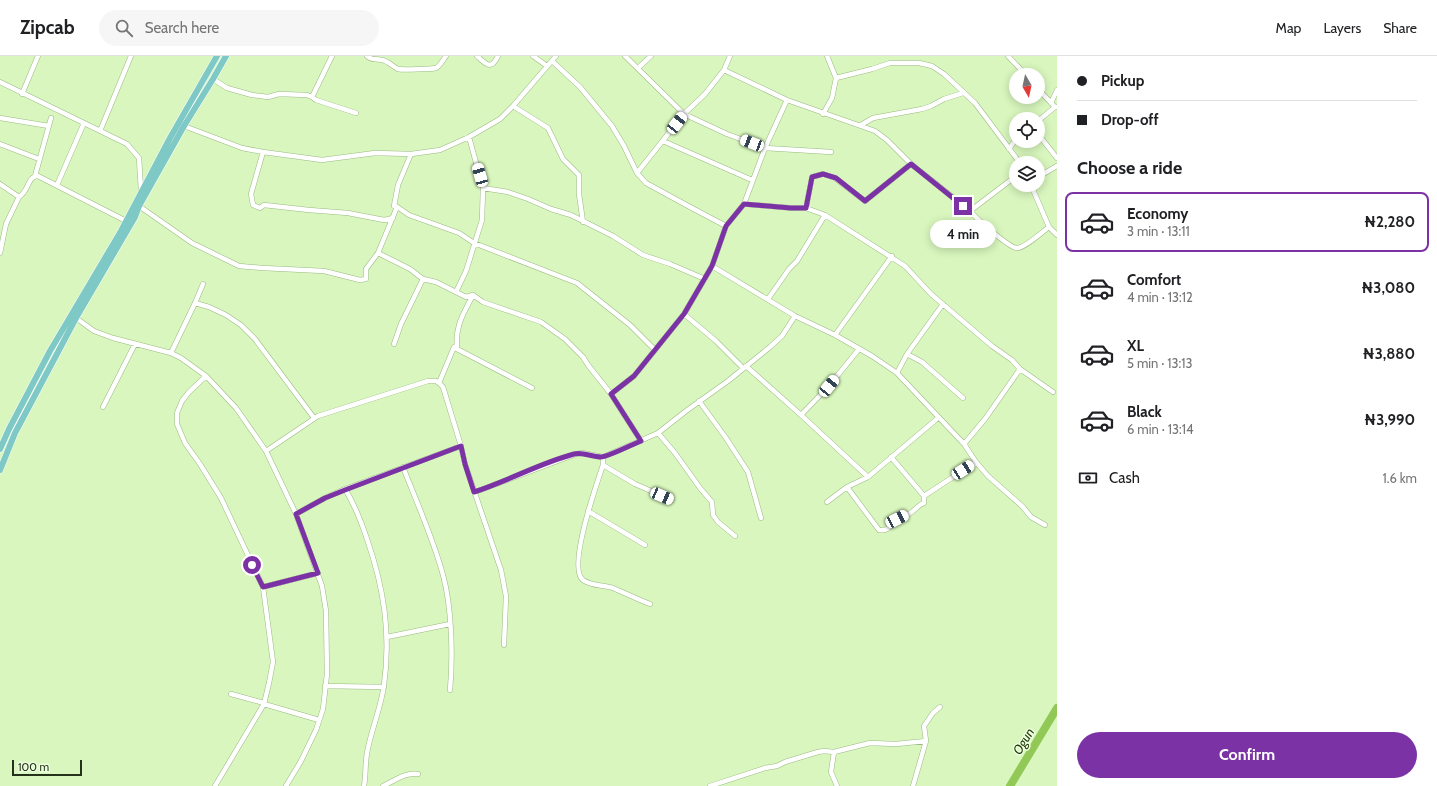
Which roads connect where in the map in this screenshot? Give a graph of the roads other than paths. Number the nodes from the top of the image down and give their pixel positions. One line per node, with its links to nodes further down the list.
1 (38, 56): 29 (street)
2 (131, 56): 45 (street)
3 (217, 56): 68 (main road)
4 (226, 56): 25 (main road)
5 (332, 56): 31 (street)
6 (367, 56): 7 (street)
7 (446, 56)
8 (477, 56): 9 (street)
9 (498, 56)
10 (533, 56): 20 (street)
11 (556, 56): 18 (street)
12 (625, 56): 21 (street)
13 (650, 56): 21 (street)
14 (730, 56): 23 (street)
15 (827, 56): 24 (street)
16 (890, 56): 19 (street)
17 (1008, 56): 22 (street)
18 (552, 61): 20 (street); 60 (street)
19 (890, 63): 24 (street); 28 (street)
20 (547, 66): 33 (street)
21 (638, 68): 36 (street)
22 (1019, 68)
23 (724, 70): 32 (street); 36 (street)
24 (836, 78): 37 (street)
25 (213, 80): 31 (street); 44 (main road)
26 (0, 82): 29 (street)
27 (1057, 90): 34 (street)
28 (963, 93): 42 (street); 51 (street)
29 (22, 94): 41 (street)
30 (1045, 96): 34 (street)
31 (312, 97): 35 (street)
32 (787, 100): 37 (street); 50 (street)
33 (513, 106): 46 (street); 79 (street)
34 (1054, 106): 38 (street)
35 (356, 114)
36 (684, 114): 47 (street); 50 (street)
37 (823, 114): 42 (street)
38 (1045, 114)
39 (0, 118): 43 (street)
40 (51, 118): 43 (street)
41 (84, 123): 45 (street); 66 (street)
42 (861, 125): 58 (street)
43 (49, 126): 57 (street)
44 (184, 126): 52 (street); 72 (main road)
45 (100, 131): 68 (street)
46 (470, 137): 54 (street); 67 (street)
47 (664, 141): 60 (street); 63 (street)
48 (1045, 143): 56 (street)
49 (0, 144): 57 (street)
50 (765, 148): 53 (street); 63 (street)
51 (1009, 149): 55 (street)
52 (263, 152): 54 (street); 77 (street)
53 (831, 152)
54 (411, 154): 73 (street)
55 (1014, 156)
56 (1057, 158)
57 (39, 159): 62 (street)
58 (911, 164): 74 (street); 75 (street)
59 (1057, 166): 61 (street)
60 (637, 172): 80 (street)
61 (1045, 173)
62 (35, 176): 66 (street); 70 (street)
63 (752, 180): 71 (street)
64 (1009, 181): 75 (street)
65 (0, 184): 70 (street)
66 (57, 185): 78 (street)
67 (484, 188): 79 (street); 83 (street)
68 (141, 190): 78 (main road)
69 (1034, 192): 81 (street)
70 (19, 197): 84 (street)
71 (744, 204): 74 (street); 80 (street)
72 (140, 206): 85 (street); 86 (main road)
73 (394, 206): 77 (street); 83 (street)
74 (806, 208): 76 (street)
75 (970, 211): 81 (street)
76 (825, 215): 87 (street); 94 (street)
77 (393, 218): 85 (street)
78 (126, 221): 86 (main road)
79 (583, 222): 90 (street)
80 (726, 226): 88 (street)
81 (1049, 227): 82 (street)
82 (1057, 235)
83 (474, 243): 92 (street); 105 (street)
84 (0, 253)
85 (378, 253): 89 (street)
86 (109, 256): 99 (main road); 122 (main road)
87 (892, 256): 96 (street); 100 (street)
88 (712, 266): 90 (street); 94 (street)
89 (423, 279): 92 (street); 102 (street)
90 (705, 279): 97 (street)
91 (203, 284): 95 (street)
92 (456, 292): 93 (street)
93 (473, 295): 103 (street); 115 (street)
94 (768, 299): 98 (street)
95 (195, 303): 106 (street); 120 (street)
96 (943, 304): 107 (street); 109 (street)
97 (684, 314): 105 (street); 108 (street)
98 (795, 316): 100 (street); 108 (street)
99 (76, 318): 101 (street); 123 (main road)
100 (835, 335): 104 (street)
101 (135, 344): 106 (street); 118 (street)
102 (394, 344)
103 (457, 349): 112 (street); 113 (street)
104 (858, 349): 110 (street); 119 (street)
105 (655, 350): 115 (street)
106 (171, 353): 111 (street)
107 (907, 354): 110 (street); 116 (street)
108 (745, 367): 117 (street); 119 (street)
109 (1020, 368): 114 (street); 126 (street)
110 (897, 373): 121 (street)
111 (206, 376): 129 (street); 150 (street)
112 (439, 383): 120 (street); 127 (street)
113 (532, 388)
114 (1053, 392)
115 (611, 394): 125 (street)
116 (964, 398)
117 (699, 402): 124 (street); 145 (street)
118 (103, 407)
119 (802, 415): 136 (street)
120 (314, 418): 129 (street)
121 (938, 418): 126 (street); 131 (street)
122 (9, 429): 123 (main road); 128 (main road)
123 (15, 433): 135 (main road)
124 (658, 433): 125 (street); 147 (street)
125 (641, 441): 130 (street)
126 (964, 444): 132 (street)
127 (461, 446): 134 (street); 139 (street)
128 (0, 449)
129 (266, 450): 144 (street)
130 (603, 457): 133 (street); 139 (street)
131 (891, 457): 136 (street); 140 (street)
132 (976, 462): 140 (street); 146 (street)
133 (603, 465): 141 (street); 143 (street)
134 (403, 467): 138 (street); 152 (street)
135 (0, 470)
136 (868, 477): 137 (street)
137 (847, 487): 140 (street); 142 (street)
138 (345, 490): 144 (street); 153 (street)
139 (474, 492): 154 (street)
140 (924, 496)
141 (672, 500)
142 (827, 502)
143 (588, 511): 148 (street); 151 (street)
144 (296, 514): 149 (street)
145 (761, 518)
146 (1045, 525)
147 (735, 536)
148 (645, 545)
149 (318, 573): 150 (street); 155 (street)
150 (263, 587): 159 (street)
151 (650, 604)
152 (450, 624): 153 (street); 157 (street)
153 (388, 637): 156 (street)
154 (504, 645)
155 (326, 686): 156 (street); 161 (street)
156 (384, 687): 167 (street)
157 (450, 690)
158 (231, 694): 159 (street)
159 (264, 704): 161 (street); 165 (street)
160 (940, 707): 162 (street)
161 (319, 720): 166 (street)
162 (926, 741): 163 (street); 171 (street)
163 (834, 752): 169 (street); 170 (street)
164 (418, 774): 168 (street)
165 (215, 786)
166 (286, 786)
167 (364, 786)
168 (383, 786)
169 (710, 786)
170 (837, 786)
171 (913, 786)

